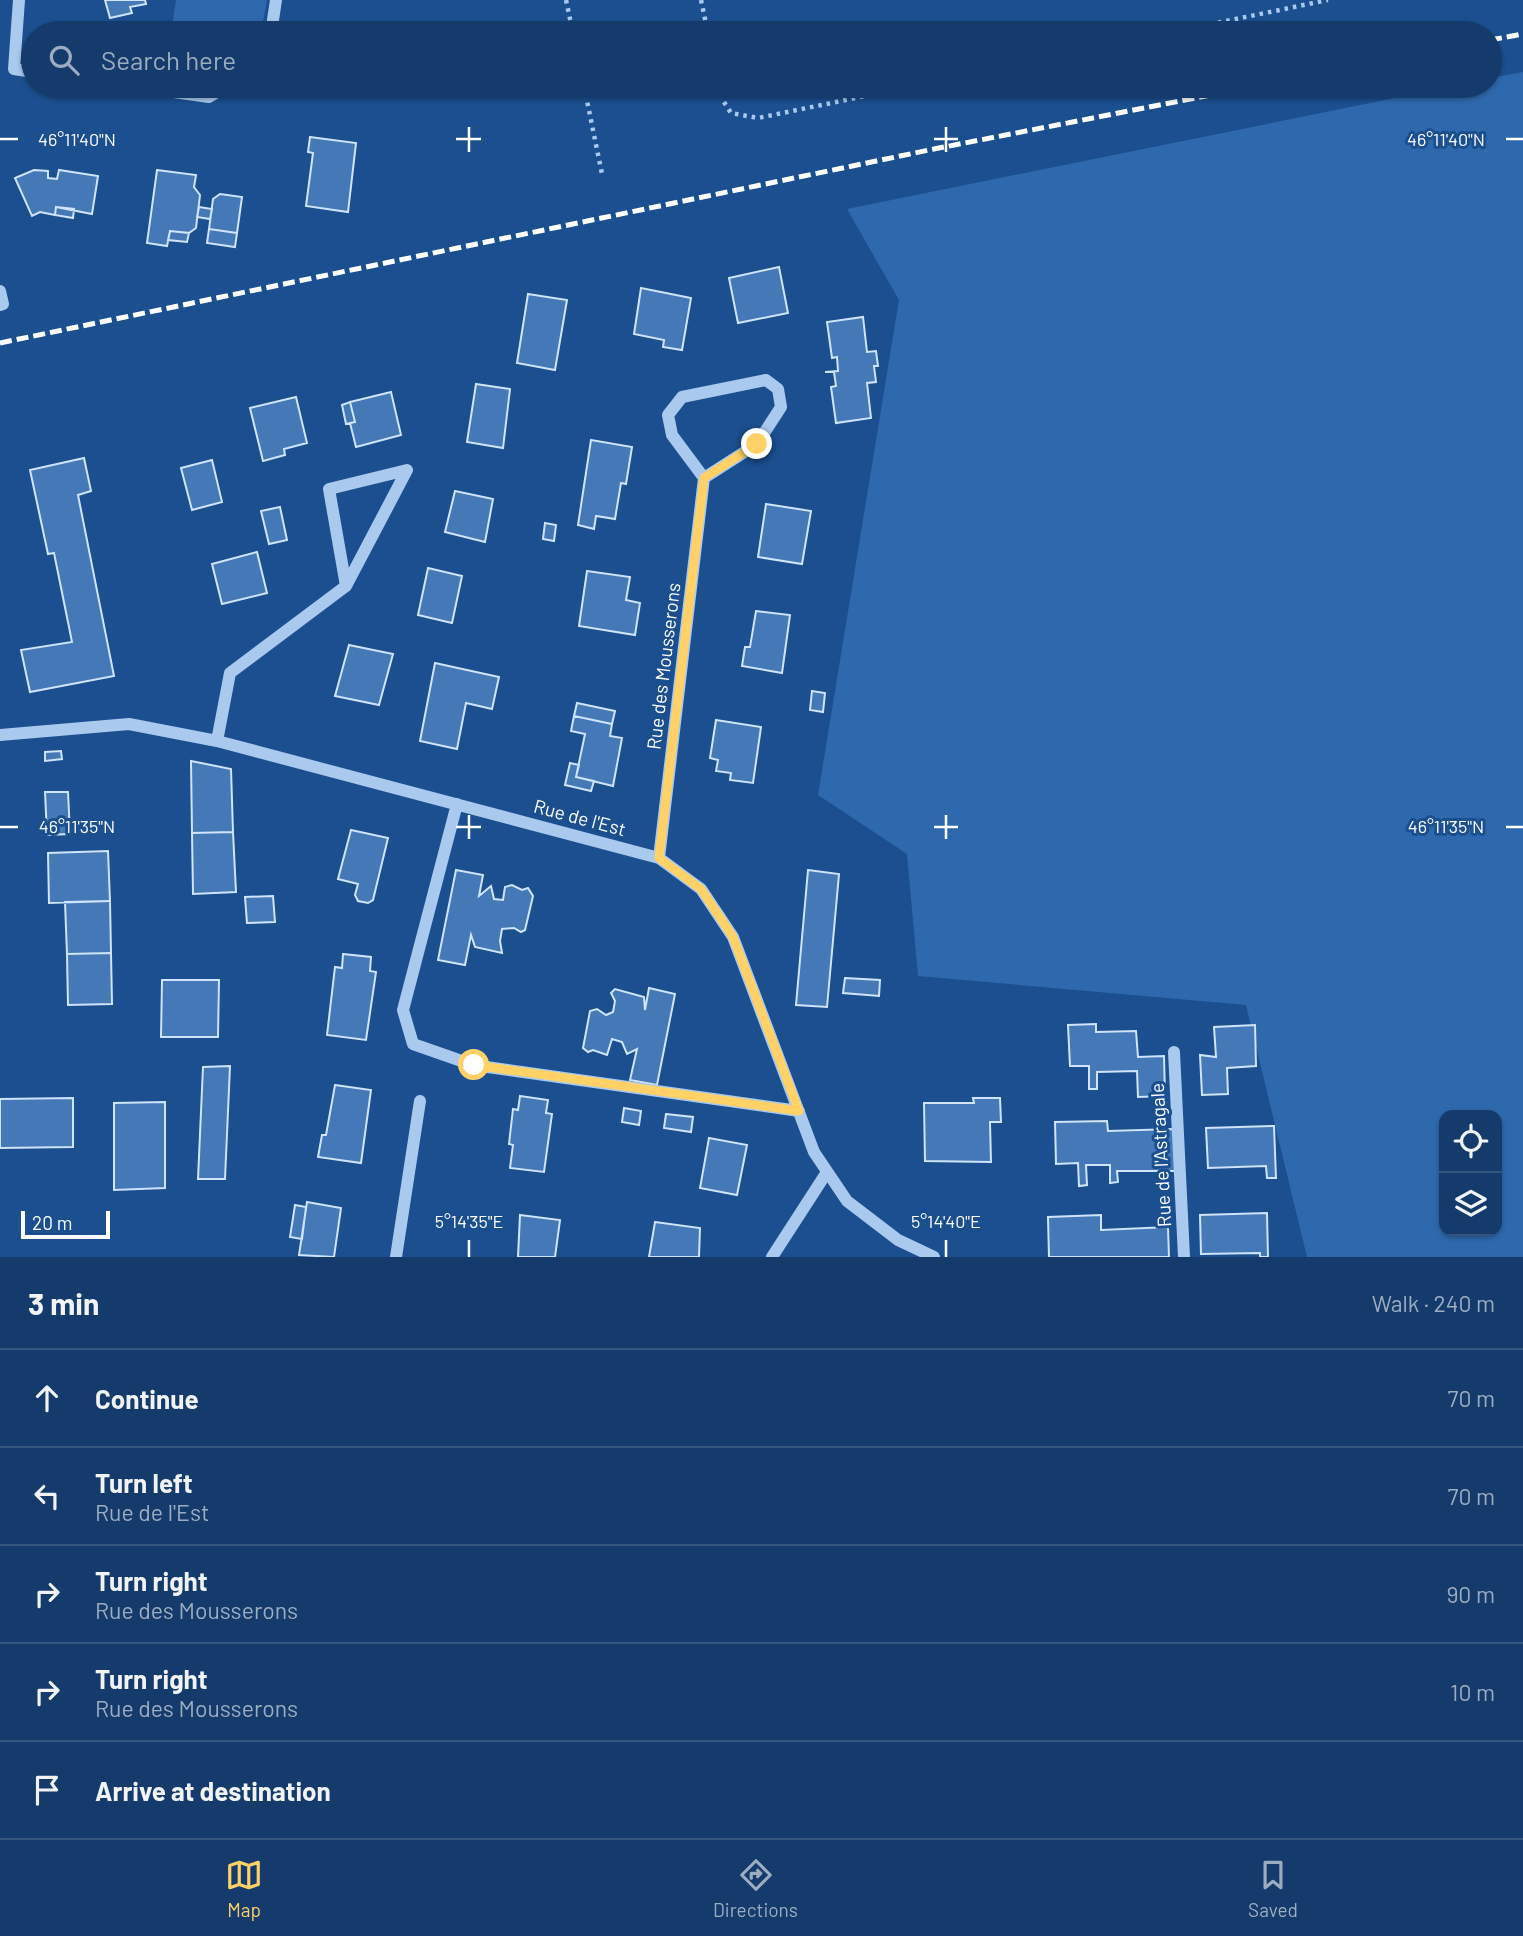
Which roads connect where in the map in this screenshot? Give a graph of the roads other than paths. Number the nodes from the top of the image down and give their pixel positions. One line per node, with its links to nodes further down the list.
1 (19, 0): 5 (street)
2 (276, 0): 3 (street)
3 (273, 21)
4 (0, 67): 5 (street)
5 (14, 69): 6 (street)
6 (21, 70)
7 (0, 291): 8 (street)
8 (0, 305)
9 (704, 478): 9 (street); 14 (street, Rue des Mousserons)
10 (346, 586): 10 (street); 12 (street)
11 (0, 735): 12 (street, Rue de l'Est)
12 (217, 741): 13 (street, Rue de l'Est)
13 (457, 804): 14 (street, Rue de l'Est); 17 (street)
14 (659, 858): 17 (street, Rue de l'Est)
15 (1174, 1052): 22 (street, Rue de l'Astragale)
16 (420, 1101): 19 (street)
17 (799, 1111): 18 (street, Rue de l'Est)
18 (828, 1172): 20 (street); 21 (street, Rue de l'Est)
19 (396, 1257)
20 (772, 1257)
21 (934, 1257)
22 (1185, 1257)

